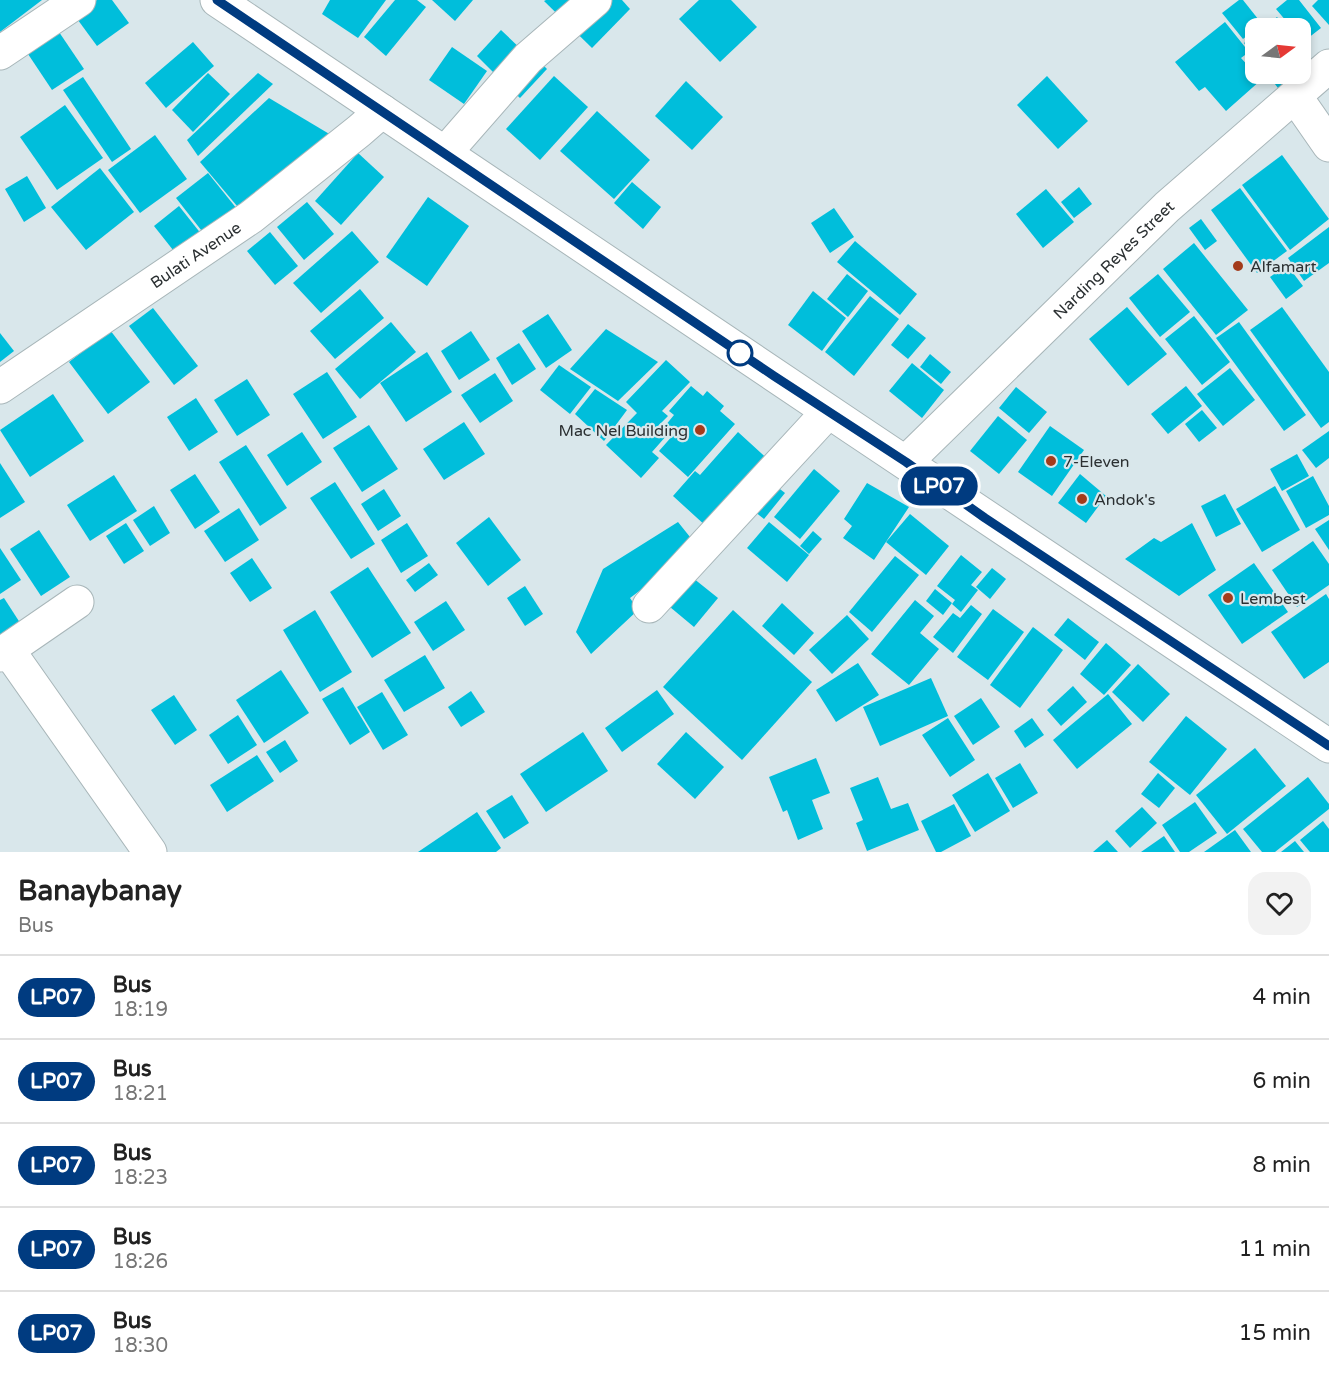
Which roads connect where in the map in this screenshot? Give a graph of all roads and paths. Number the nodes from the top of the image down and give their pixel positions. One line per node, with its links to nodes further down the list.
1 (79, 0): 4 (main road)
2 (217, 0): 7 (main road)
3 (595, 0): 9 (main road)
4 (0, 53)
5 (1329, 66): 6 (main road, Narding Reyes Street)
6 (1295, 96): 8 (main road); 12 (main road, Narding Reyes Street)
7 (382, 111): 9 (main road); 10 (main road, Bulati Avenue)
8 (1329, 146)
9 (445, 153): 11 (main road)
10 (0, 387)
11 (828, 412): 12 (main road); 14 (main road)
12 (906, 462): 16 (main road)
13 (77, 602): 15 (main road)
14 (649, 606)
15 (4, 652): 17 (main road)
16 (1329, 746)
17 (150, 852)

